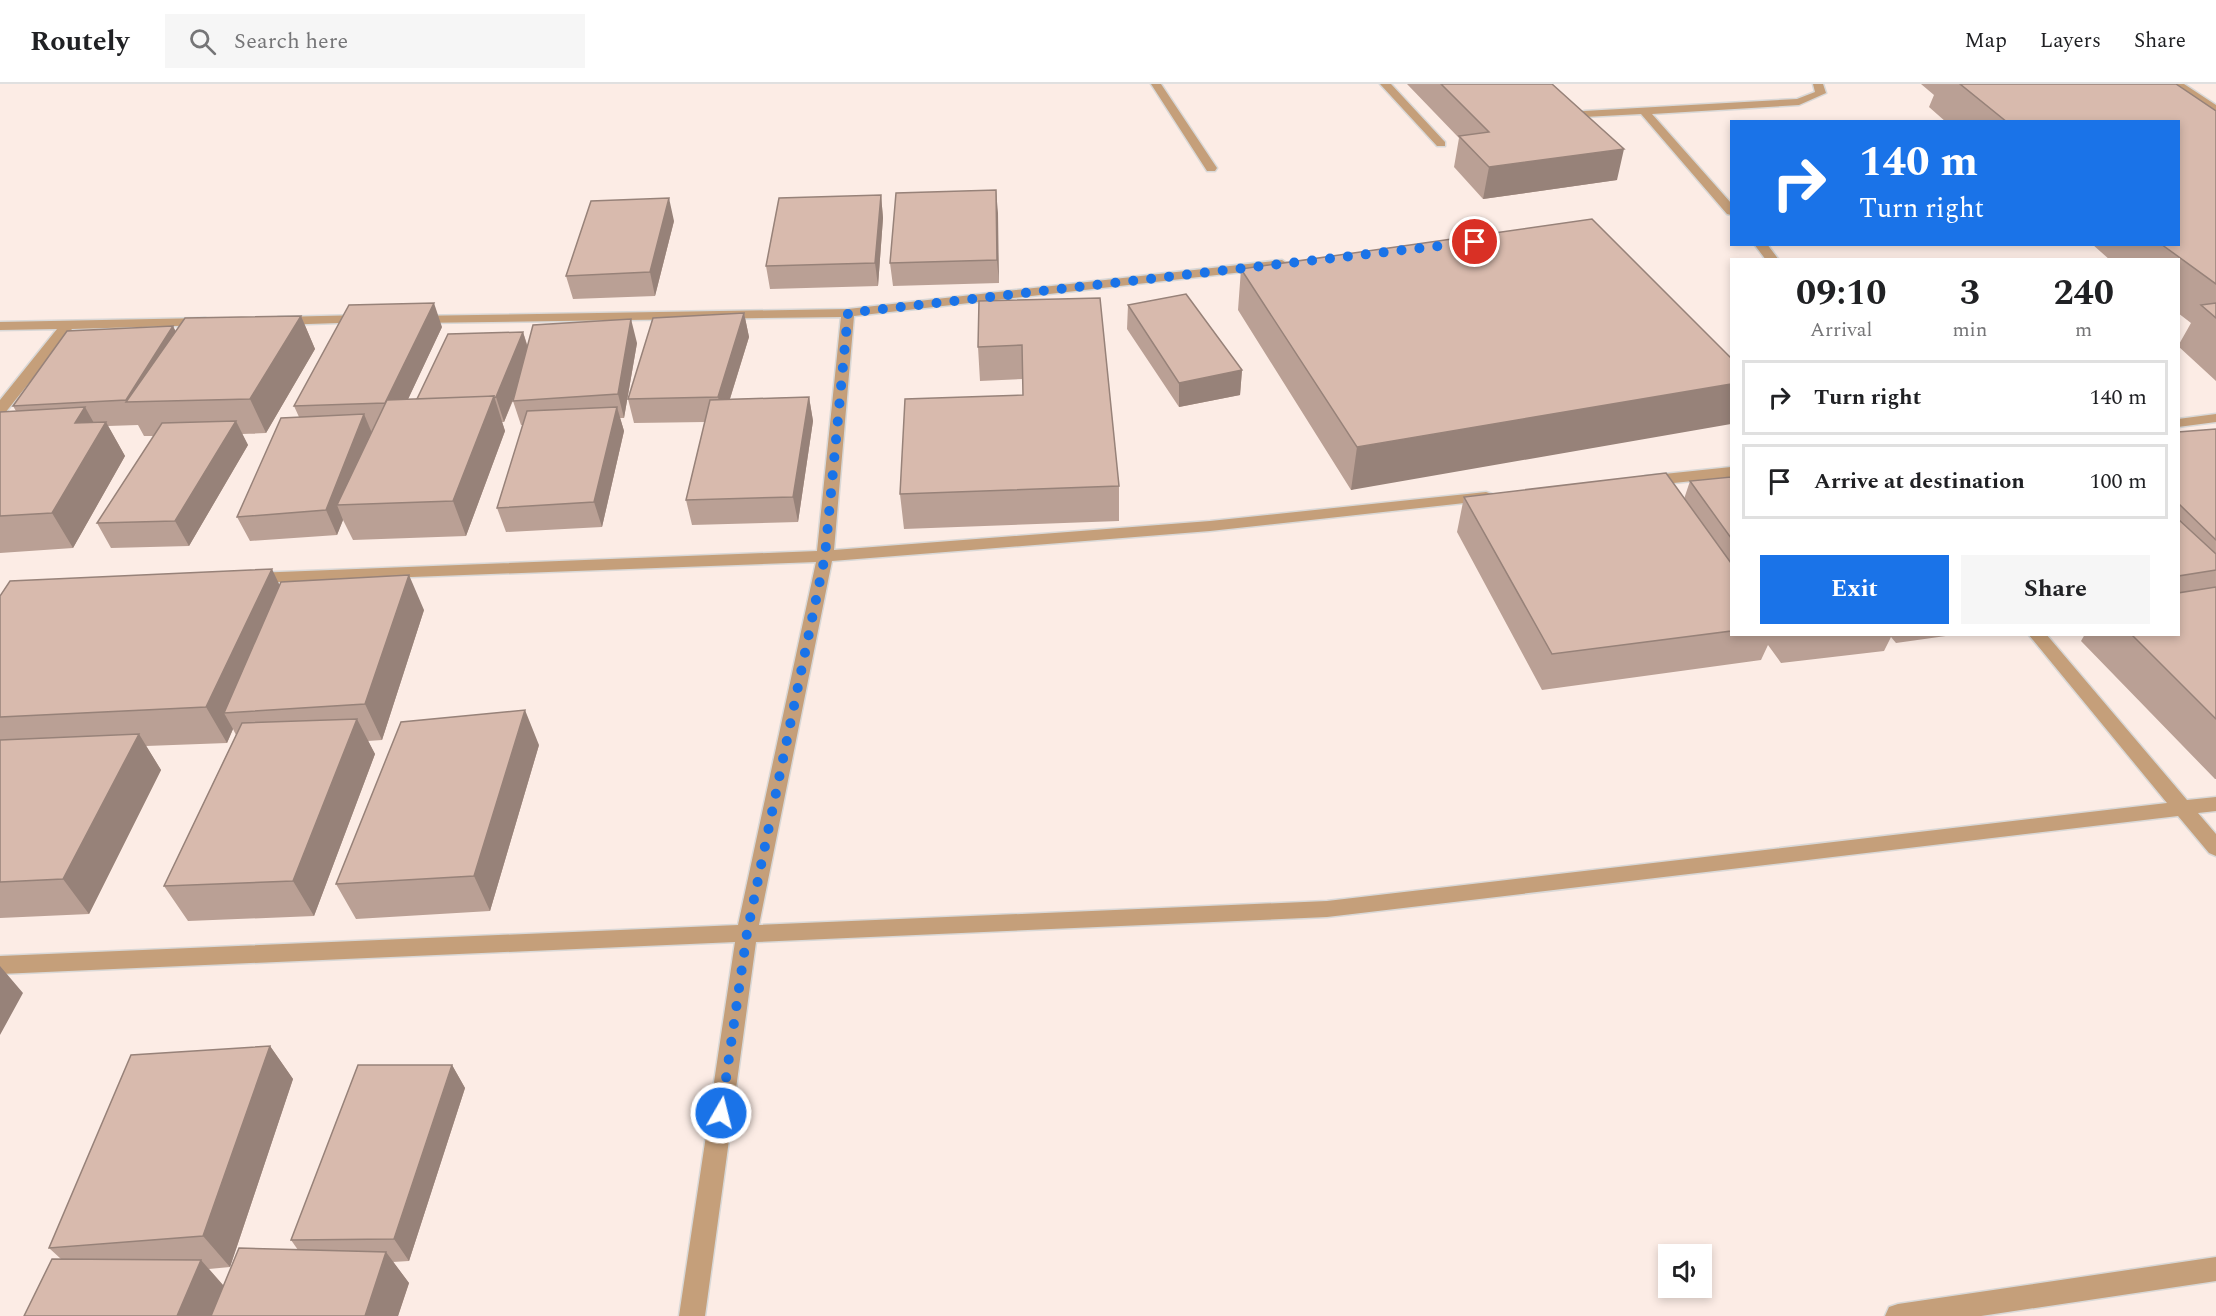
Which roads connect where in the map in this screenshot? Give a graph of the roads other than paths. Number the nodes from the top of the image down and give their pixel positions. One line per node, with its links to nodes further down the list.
1 (1156, 84): 9 (street)
2 (1385, 84): 8 (street)
3 (1818, 84): 6 (street)
4 (2177, 84): 5 (street)
5 (2216, 110)
6 (1644, 111): 7 (street); 10 (street)
7 (1584, 114)
8 (1441, 144)
9 (1211, 168)
10 (1730, 210)
11 (1762, 246): 12 (street)
12 (1771, 258)
13 (1297, 262): 14 (street)
14 (848, 313): 16 (street); 27 (street)
15 (381, 319): 18 (street)
16 (405, 319)
17 (213, 321): 19 (street)
18 (261, 321)
19 (69, 323): 20 (street); 21 (street)
20 (0, 326)
21 (0, 410)
22 (2216, 418): 23 (street)
23 (2180, 423)
24 (1730, 472): 25 (street)
25 (1624, 483)
26 (1506, 495): 27 (street)
27 (825, 556): 28 (street); 33 (street)
28 (239, 579)
29 (2038, 636): 31 (street)
30 (2216, 804): 31 (street)
31 (2181, 809): 32 (street); 33 (street)
32 (2216, 848)
33 (747, 933): 34 (street); 36 (street)
34 (0, 965)
35 (2216, 1269): 37 (street)
36 (692, 1316)
37 (1898, 1316)

